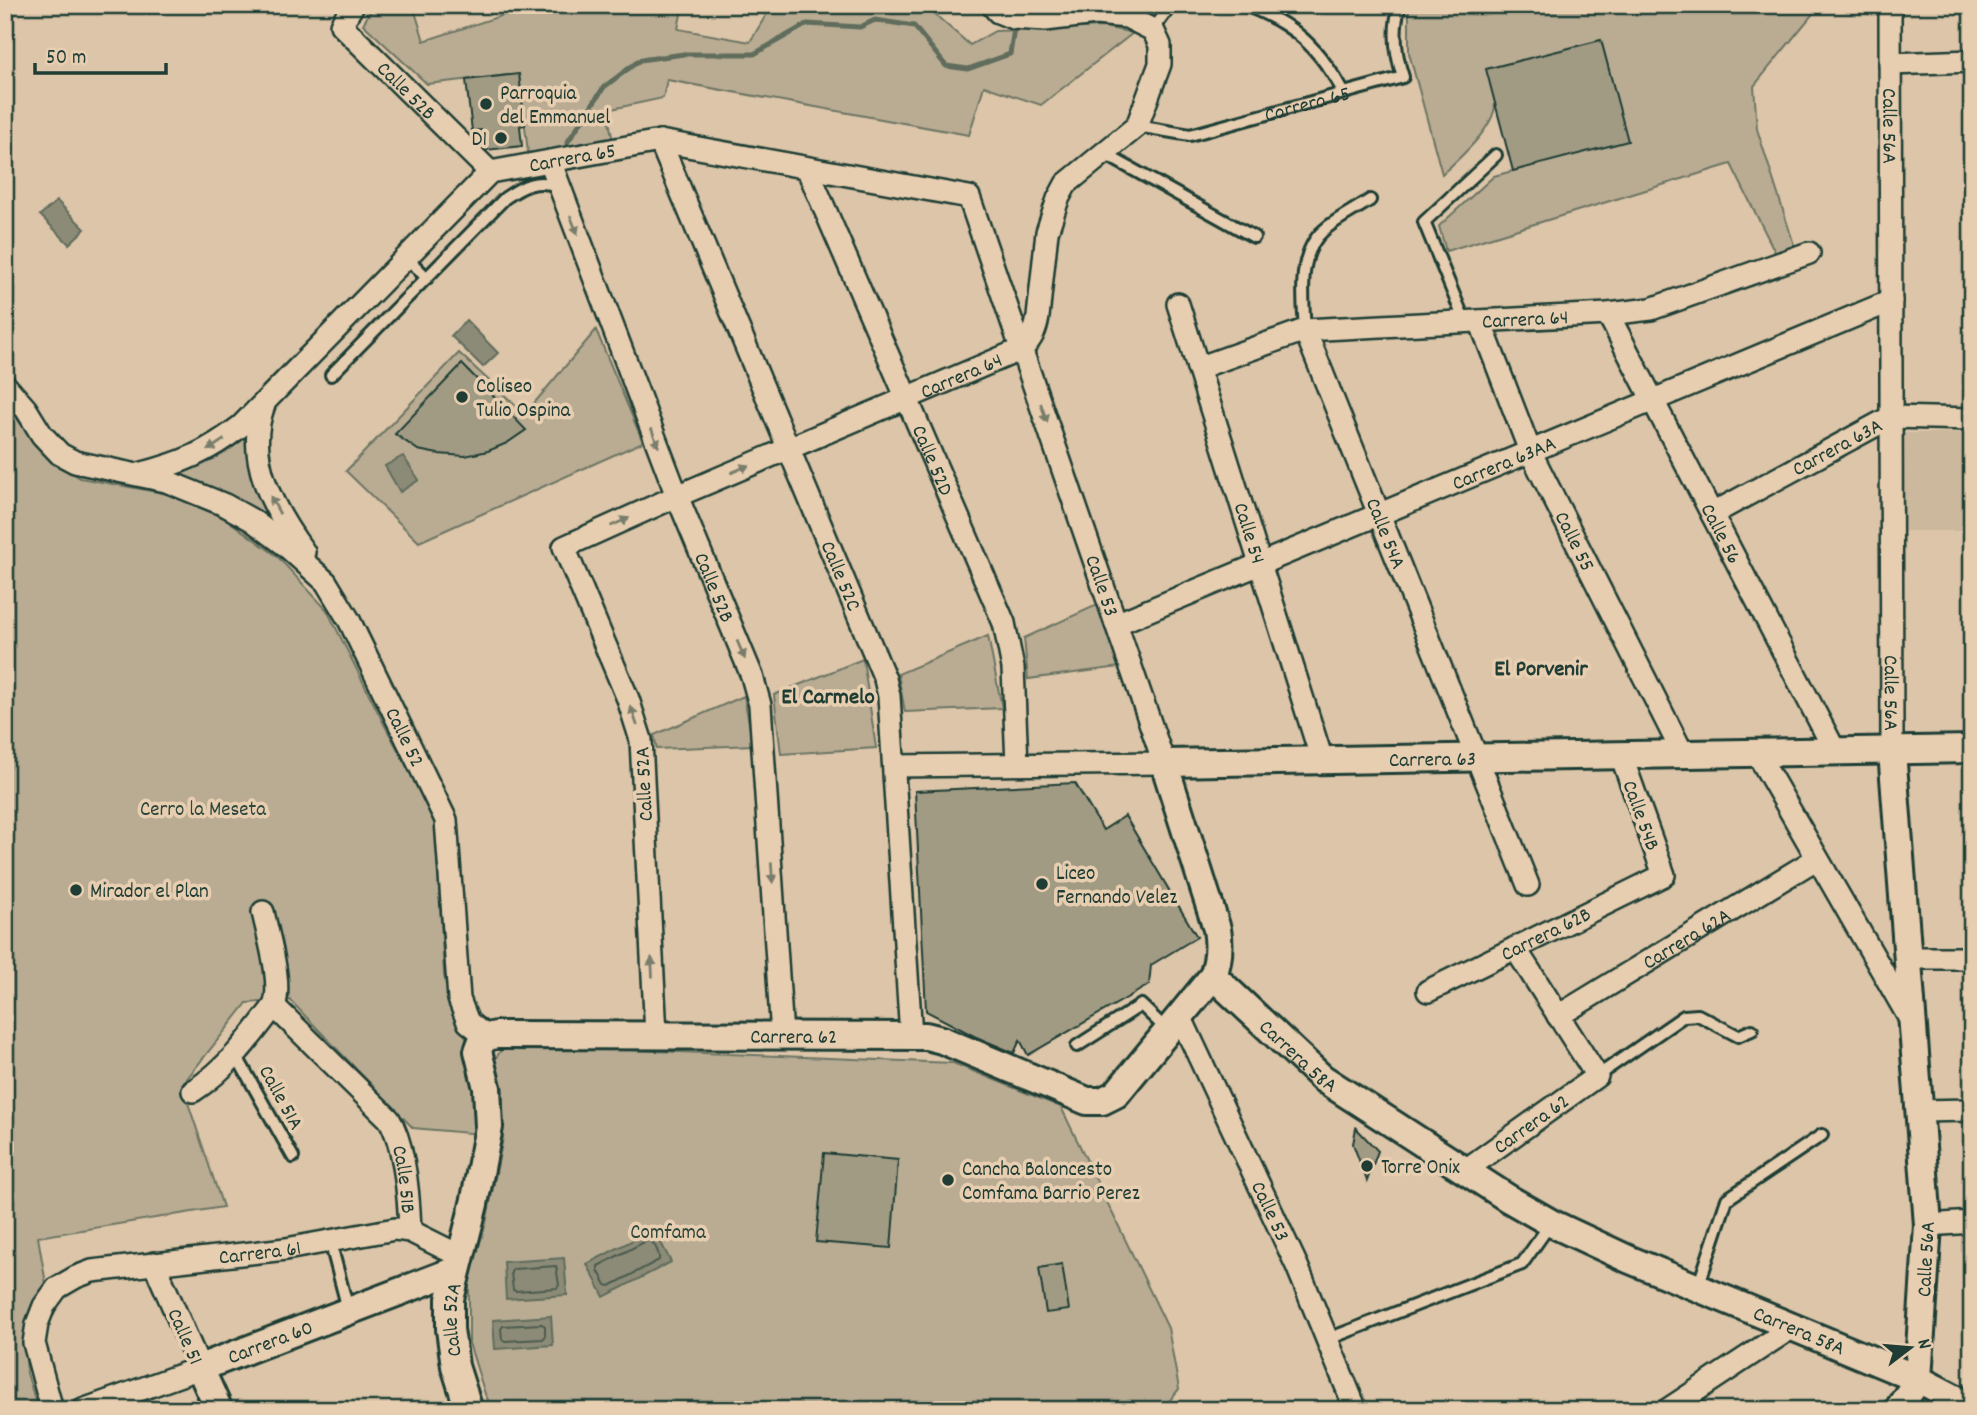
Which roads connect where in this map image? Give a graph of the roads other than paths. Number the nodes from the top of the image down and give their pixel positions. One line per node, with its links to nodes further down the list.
1 (353, 5): 17 (street, Calle 52B)
2 (992, 5): 7 (street)
3 (1171, 5): 7 (lane)
4 (1244, 5): 10 (lane)
5 (1400, 5): 10 (lane, Carrera 65)
6 (1890, 5): 9 (street, Calle 56A)
7 (1153, 30): 11 (street)
8 (1972, 61): 9 (street)
9 (1890, 64): 25 (street, Calle 56A)
10 (1344, 93): 11 (lane, Carrera 65)
11 (1137, 126): 13 (street, Carrera 64)
12 (660, 142): 15 (street, Carrera 65); 16 (street, Carrera 65); 39 (street, Calle 52C)
13 (1103, 153): 21 (lane); 30 (street, Carrera 64)
14 (1496, 155): 28 (lane, Calle 55)
15 (550, 162): 17 (street, Carrera 65); 18 (street, Calle 52B)
16 (807, 168): 19 (street, Carrera 65); 34 (street, Calle 52D)
17 (490, 172): 23 (street)
18 (559, 186): 24 (lane); 42 (street, Calle 52B, one-way to 42)
19 (970, 197): 30 (street, Calle 53)
20 (1370, 200): 29 (lane, Calle 54A)
21 (1254, 237)
22 (1809, 253): 27 (street, Carrera 64)
23 (405, 257): 24 (lane); 35 (street)
24 (427, 278): 32 (lane)
25 (1891, 301): 36 (street, Carrera 63AA); 37 (street, Calle 56A)
26 (1178, 304): 31 (street, Calle 54)
27 (1608, 314): 28 (street, Carrera 64); 36 (street, Calle 56)
28 (1472, 321): 29 (street, Carrera 64); 40 (street, Calle 55)
29 (1305, 330): 31 (street, Carrera 64); 43 (street, Calle 54A)
30 (1022, 349): 34 (street, Carrera 64); 48 (street, Calle 53, one-way to 48)
31 (1198, 368): 46 (street, Calle 54)
32 (331, 376)
33 (5, 386): 41 (street, Calle 52)
34 (906, 398): 39 (street, Carrera 64); 58 (street, Calle 52D)
35 (266, 399): 41 (street, one-way to 41); 47 (street, one-way to 35)
36 (1653, 400): 40 (street, Carrera 63AA); 44 (street, Calle 56)
37 (1891, 417): 38 (street, Carrera 63A); 44 (street, Carrera 63A); 51 (street, Calle 56A)
38 (1972, 419)
39 (789, 448): 42 (street, Carrera 64, one-way to 39); 59 (street, Calle 52C)
40 (1530, 451): 43 (street, Carrera 63AA); 53 (street, Calle 55)
41 (139, 474): 47 (street, Calle 52)
42 (677, 496): 45 (street, Carrera 64, one-way to 42); 75 (street, Calle 52B, one-way to 75)
43 (1379, 514): 46 (street, Carrera 63AA); 55 (street, Calle 54A)
44 (1712, 514): 50 (street, Calle 56)
45 (564, 547): 74 (street, Calle 52A, one-way to 45)
46 (1260, 564): 48 (street, Carrera 63AA); 56 (street, Calle 54)
47 (326, 582): 77 (street, Calle 52)
48 (1116, 624): 57 (street, Calle 53)
49 (1972, 749): 51 (street, Carrera 63)
50 (1835, 751): 51 (street, Carrera 63); 52 (street, Carrera 63)
51 (1892, 751): 65 (street, Calle 56A)
52 (1757, 753): 53 (street, Carrera 63); 60 (street)
53 (1683, 754): 54 (street, Carrera 63)
54 (1620, 755): 55 (street, Carrera 63); 61 (street, Calle 54B)
55 (1477, 758): 56 (street, Carrera 63); 62 (street, Calle 54A)
56 (1322, 760): 57 (street, Carrera 63)
57 (1164, 763): 58 (street, Carrera 63); 67 (street, Calle 53)
58 (1017, 765): 59 (street, Carrera 63)
59 (894, 766): 76 (street, Calle 52C)
60 (1816, 859): 70 (street, Carrera 62A); 72 (street)
61 (1664, 875): 64 (street, Carrera 62B)
62 (1528, 885)
63 (263, 912): 69 (street)
64 (1515, 948): 68 (street, Carrera 62B); 70 (street)
65 (1908, 958): 66 (street); 72 (street, Calle 56A)
66 (1972, 958)
67 (1213, 976): 71 (street); 86 (street, Carrera 58A)
68 (1429, 991)
69 (274, 1006): 79 (street); 90 (street, Calle 51B)
70 (1558, 1016): 80 (street)
71 (1174, 1023): 76 (street, Carrera 62); 78 (lane); 97 (street, Calle 53)
72 (1913, 1025): 83 (street, Calle 56A)
73 (1752, 1030): 80 (lane)
74 (656, 1035): 75 (street, Carrera 62); 77 (street, Carrera 62)
75 (782, 1035): 76 (street, Carrera 62)
76 (911, 1036)
77 (487, 1037): 93 (street)
78 (1077, 1046)
79 (236, 1055): 81 (street); 85 (lane, Calle 51A)
80 (1597, 1076): 86 (street, Carrera 62)
81 (193, 1091)
82 (1972, 1110): 83 (street)
83 (1919, 1111): 89 (street, Calle 56A)
84 (1822, 1135): 94 (lane)
85 (293, 1157)
86 (1464, 1171): 88 (street, Carrera 58A)
87 (1972, 1222): 89 (street)
88 (1551, 1223): 94 (street, Carrera 58A); 97 (lane)
89 (1928, 1225): 99 (street, Calle 56A)
90 (410, 1231): 91 (street, Carrera 61); 93 (street, Carrera 61)
91 (330, 1241): 92 (street, Carrera 61); 95 (lane)
92 (154, 1263): 98 (street, Calle 51); 101 (street, Carrera 61)
93 (458, 1263): 95 (street, Carrera 60); 104 (street, Calle 52A)
94 (1698, 1288): 96 (street, Carrera 58A)
95 (348, 1312): 98 (street, Carrera 60)
96 (1794, 1326): 99 (street, Carrera 58A); 106 (street)
97 (1328, 1339): 105 (street, Calle 53)
98 (200, 1368): 102 (street, Carrera 60); 103 (street, Calle 51)
99 (1918, 1379): 100 (street, Carrera 58A); 107 (street)
100 (1972, 1407)
101 (52, 1410)
102 (83, 1410)
103 (219, 1410)
104 (469, 1410)
105 (1356, 1410)
106 (1667, 1410)
107 (1898, 1410)

